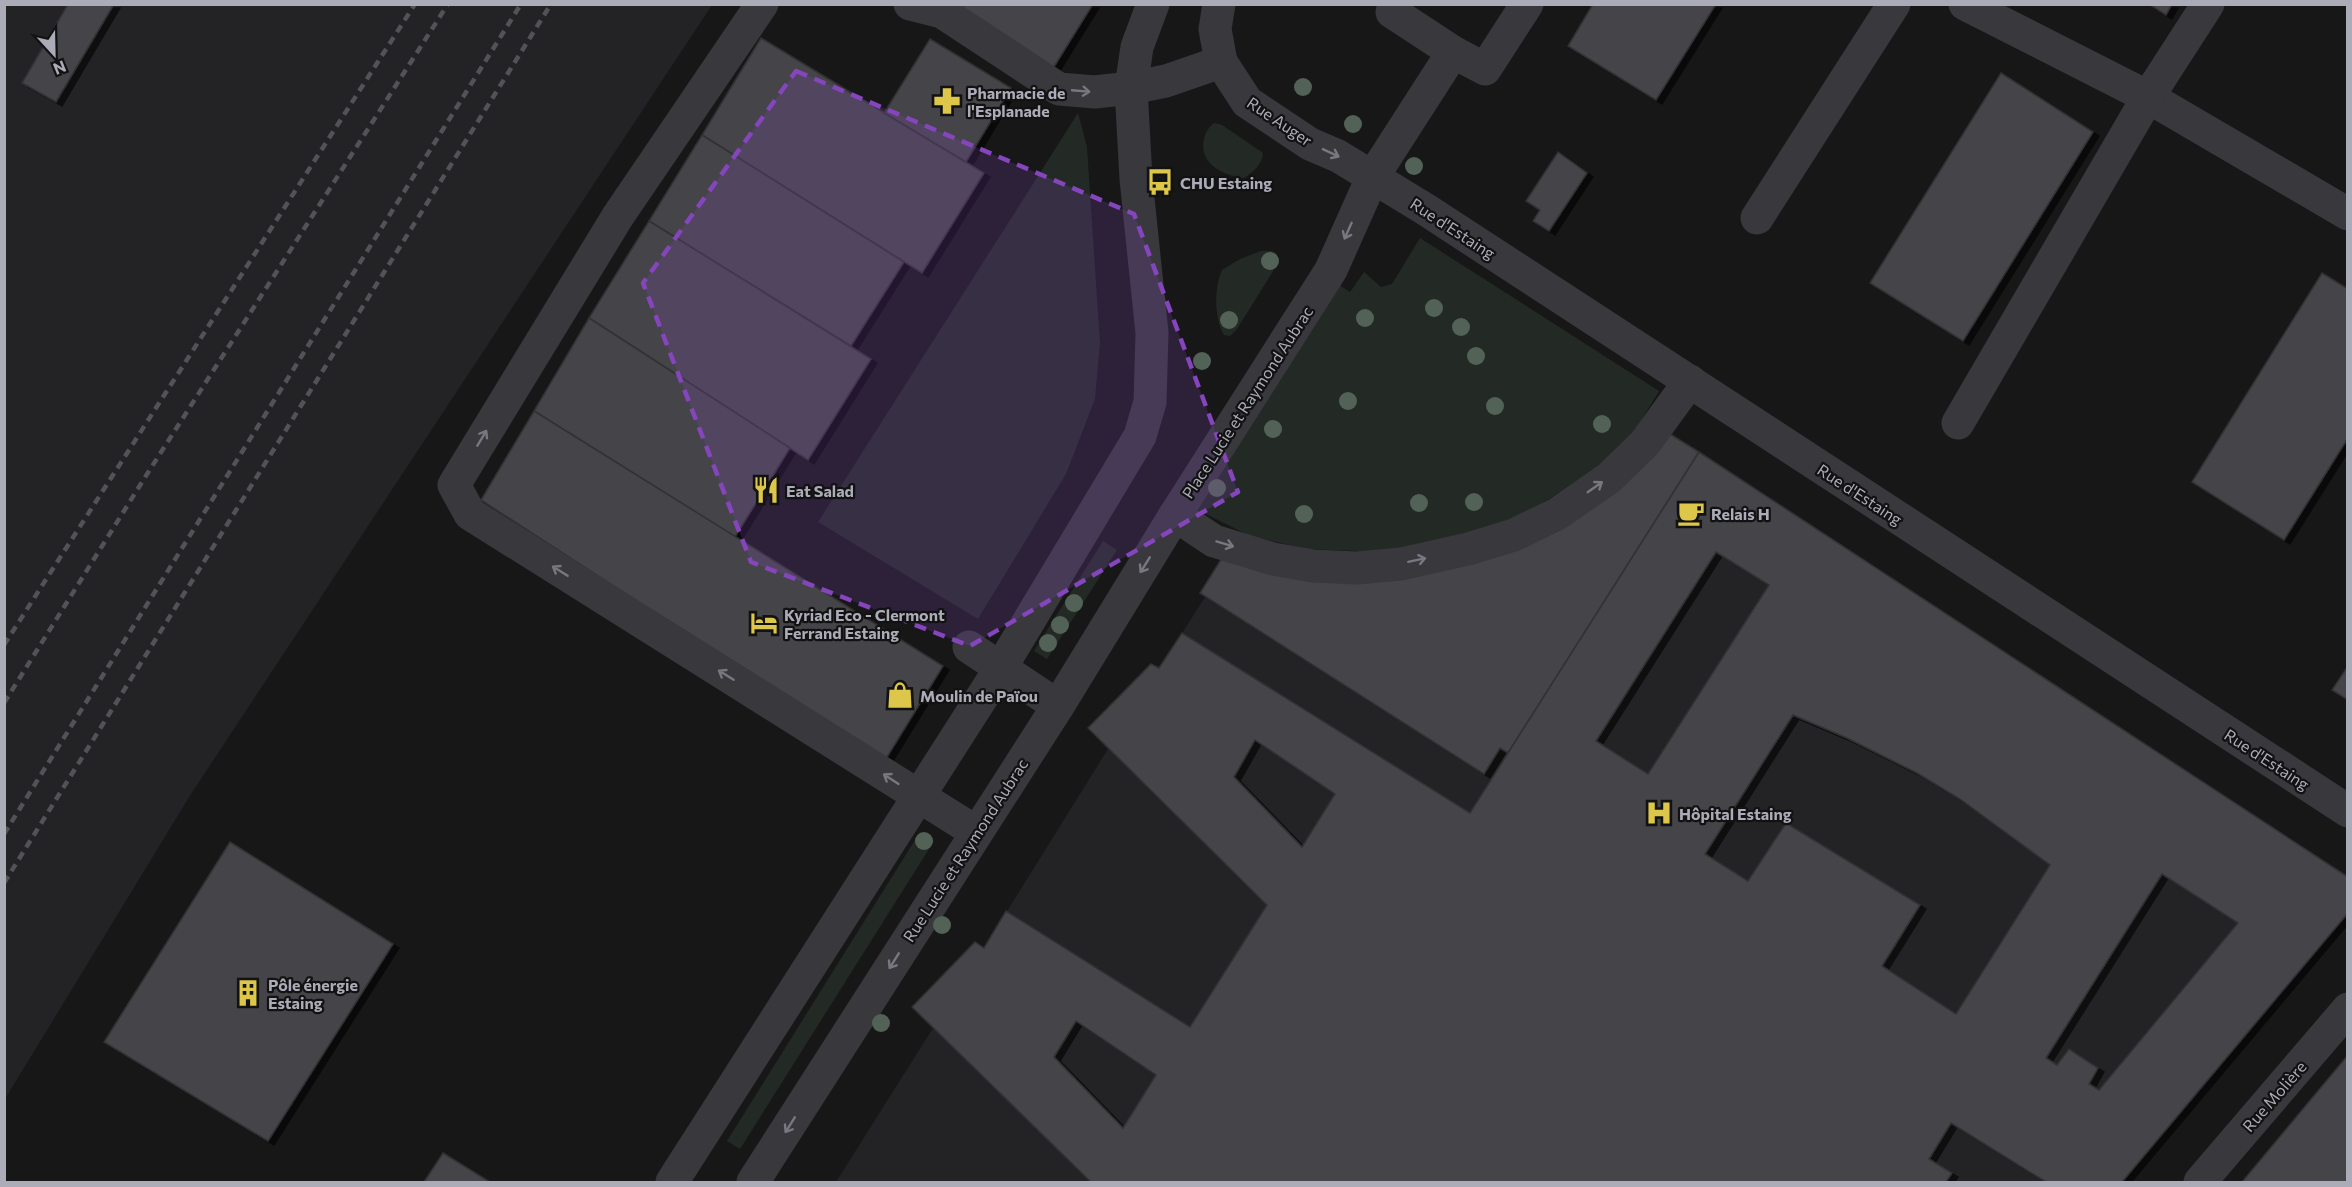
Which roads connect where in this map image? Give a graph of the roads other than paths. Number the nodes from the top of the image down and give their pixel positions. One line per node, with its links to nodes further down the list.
1 (762, 4): 23 (street, one-way to 1)
2 (910, 4): 12 (street, one-way to 12)
3 (1152, 4): 12 (street)
4 (1219, 4): 11 (street, Rue Auger)
5 (1527, 4): 10 (street)
6 (1894, 4): 16 (street)
7 (1965, 4): 13 (street)
8 (2208, 4): 13 (street)
9 (1390, 7): 10 (street)
10 (1453, 52): 14 (street, Place Lucie et Raymond Aubrac)
11 (1221, 62): 12 (street); 14 (street, Rue Auger, one-way to 14)
12 (1131, 88): 21 (street)
13 (2148, 97): 15 (street); 18 (street)
14 (1372, 178): 17 (street, Rue d'Estaing); 19 (street, Place Lucie et Raymond Aubrac, one-way to 19)
15 (2348, 214)
16 (1757, 218)
17 (1690, 381): 19 (street, Place Lucie et Raymond Aubrac, one-way to 17); 24 (street, Rue d'Estaing)
18 (1958, 423)
19 (1175, 515): 22 (street, Rue Lucie et Raymond Aubrac, one-way to 22)
20 (969, 647): 21 (street)
21 (1000, 669): 22 (street); 23 (street)
22 (1058, 706): 25 (street, Rue Lucie et Raymond Aubrac)
23 (918, 796): 25 (street); 27 (street)
24 (2348, 811)
25 (976, 832): 28 (street, Rue Lucie et Raymond Aubrac, one-way to 28)
26 (2348, 1009): 29 (street, Rue Molière)
27 (672, 1182)
28 (753, 1182)
29 (2200, 1182)

